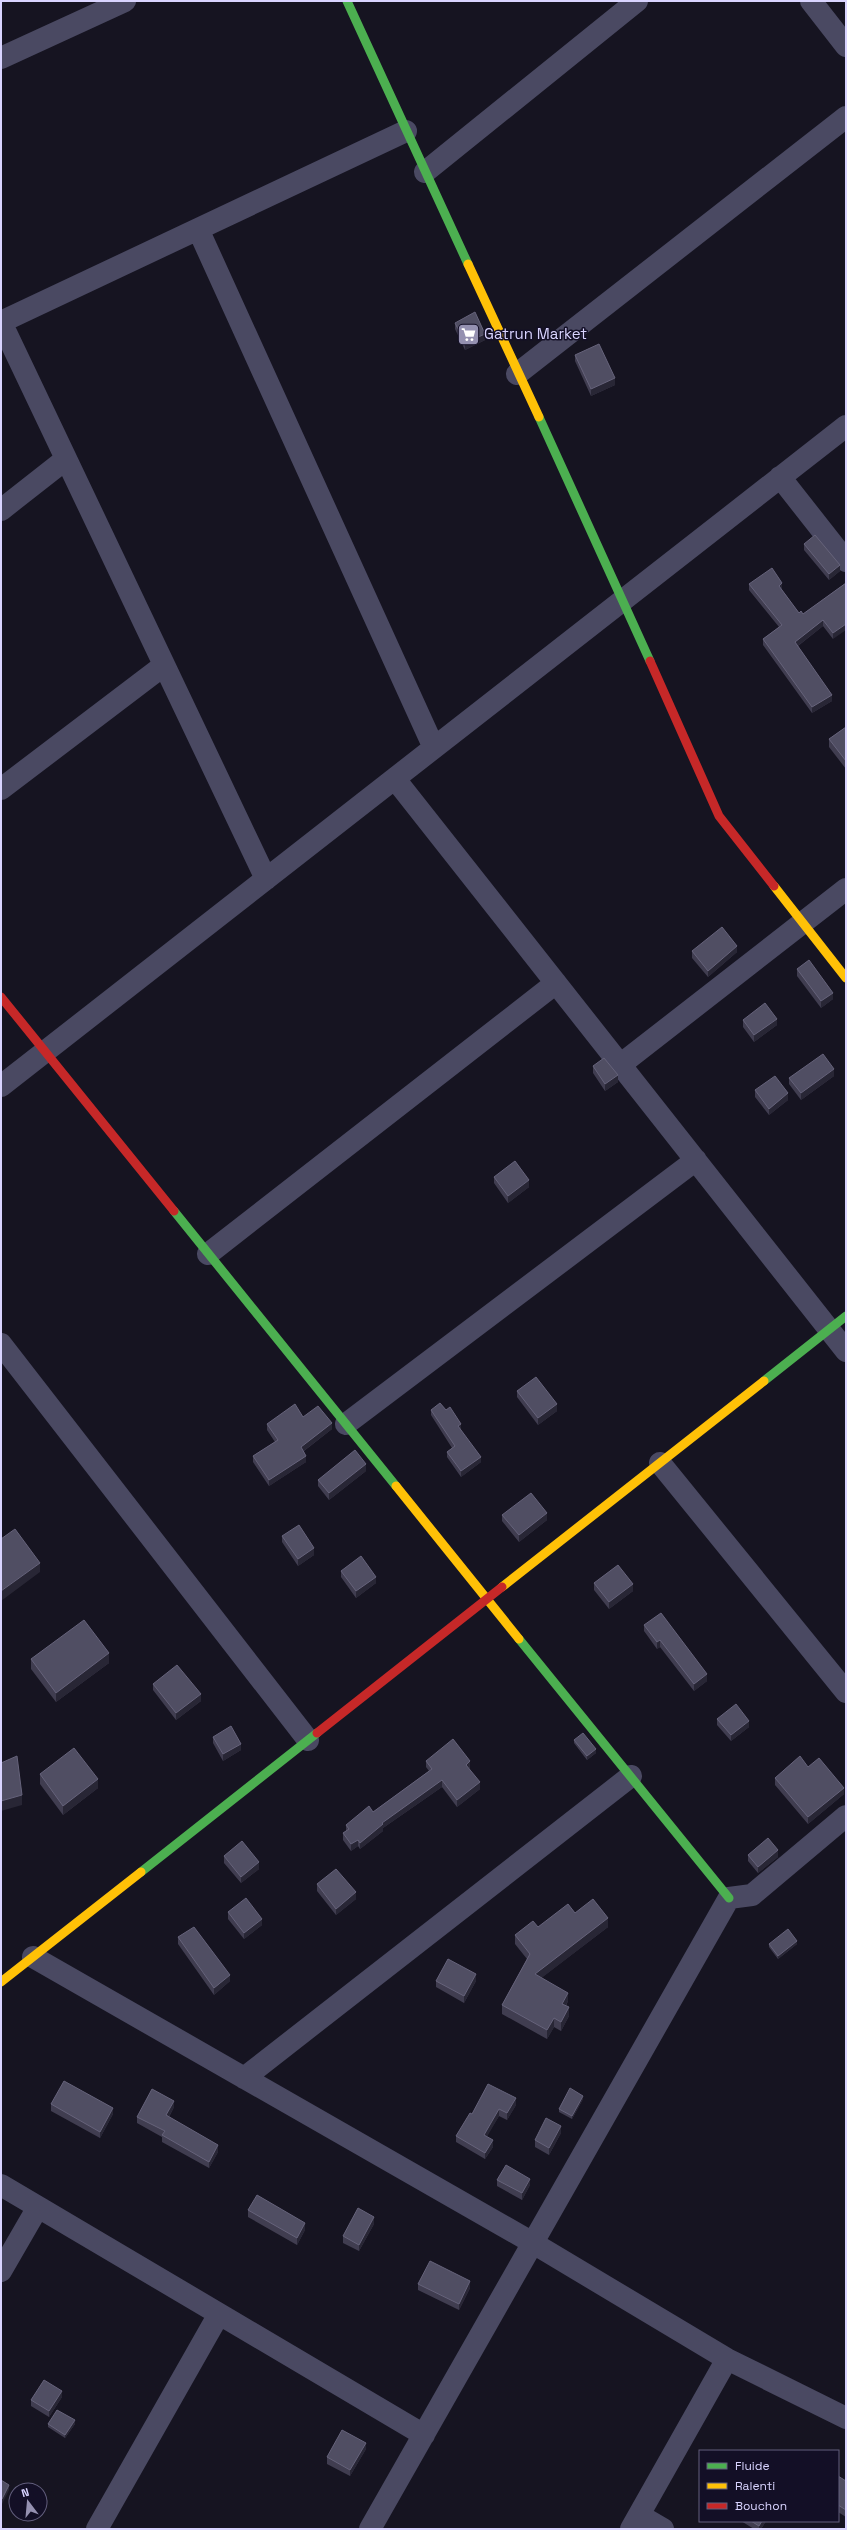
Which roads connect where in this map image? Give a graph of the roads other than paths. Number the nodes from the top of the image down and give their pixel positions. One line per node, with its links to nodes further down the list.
1 (125, 1): 6 (street)
2 (347, 1): 8 (street)
3 (637, 1): 9 (street)
4 (811, 1): 5 (street)
5 (846, 46)
6 (1, 58)
7 (846, 116): 12 (street)
8 (406, 131): 9 (street); 10 (street)
9 (425, 172): 12 (street)
10 (198, 229): 11 (street); 20 (street)
11 (1, 322): 14 (street)
12 (517, 374): 18 (street)
13 (846, 426): 15 (street)
14 (66, 459): 16 (street); 19 (street)
15 (780, 477): 17 (street); 18 (street)
16 (1, 510)
17 (846, 561)
18 (623, 600): 20 (street); 25 (street)
19 (163, 666): 22 (street); 23 (street)
20 (434, 748): 21 (street)
21 (395, 779): 23 (street); 27 (street)
22 (1, 789)
23 (266, 879): 29 (street)
24 (846, 889): 25 (street)
25 (802, 923): 26 (street); 30 (street)
26 (846, 978)
27 (556, 983): 30 (street); 33 (street)
28 (1, 997): 29 (street)
29 (45, 1052): 31 (street); 33 (street)
30 (620, 1065): 32 (street)
31 (1, 1086)
32 (696, 1160): 35 (street); 38 (street)
33 (208, 1254): 38 (street)
34 (846, 1316): 35 (street)
35 (829, 1330): 36 (street); 39 (street)
36 (846, 1351)
37 (3, 1352): 42 (street)
38 (346, 1424): 40 (street)
39 (660, 1463): 40 (street); 41 (street)
40 (487, 1599): 42 (street); 43 (street)
41 (846, 1692)
42 (308, 1740): 46 (street)
43 (631, 1776): 45 (street); 48 (street)
44 (846, 1816): 45 (street)
45 (729, 1898): 51 (street)
46 (33, 1957): 47 (street); 48 (street)
47 (1, 1982)
48 (244, 2078): 51 (street)
49 (1, 2185): 50 (street)
50 (38, 2207): 52 (street); 53 (street)
51 (533, 2243): 54 (street); 56 (street)
52 (1, 2271)
53 (219, 2314): 56 (street); 58 (street)
54 (726, 2359): 55 (street); 57 (street)
55 (846, 2418)
56 (424, 2435): 59 (street)
57 (636, 2522): 60 (street)
58 (97, 2529)
59 (370, 2529)
60 (663, 2529)

